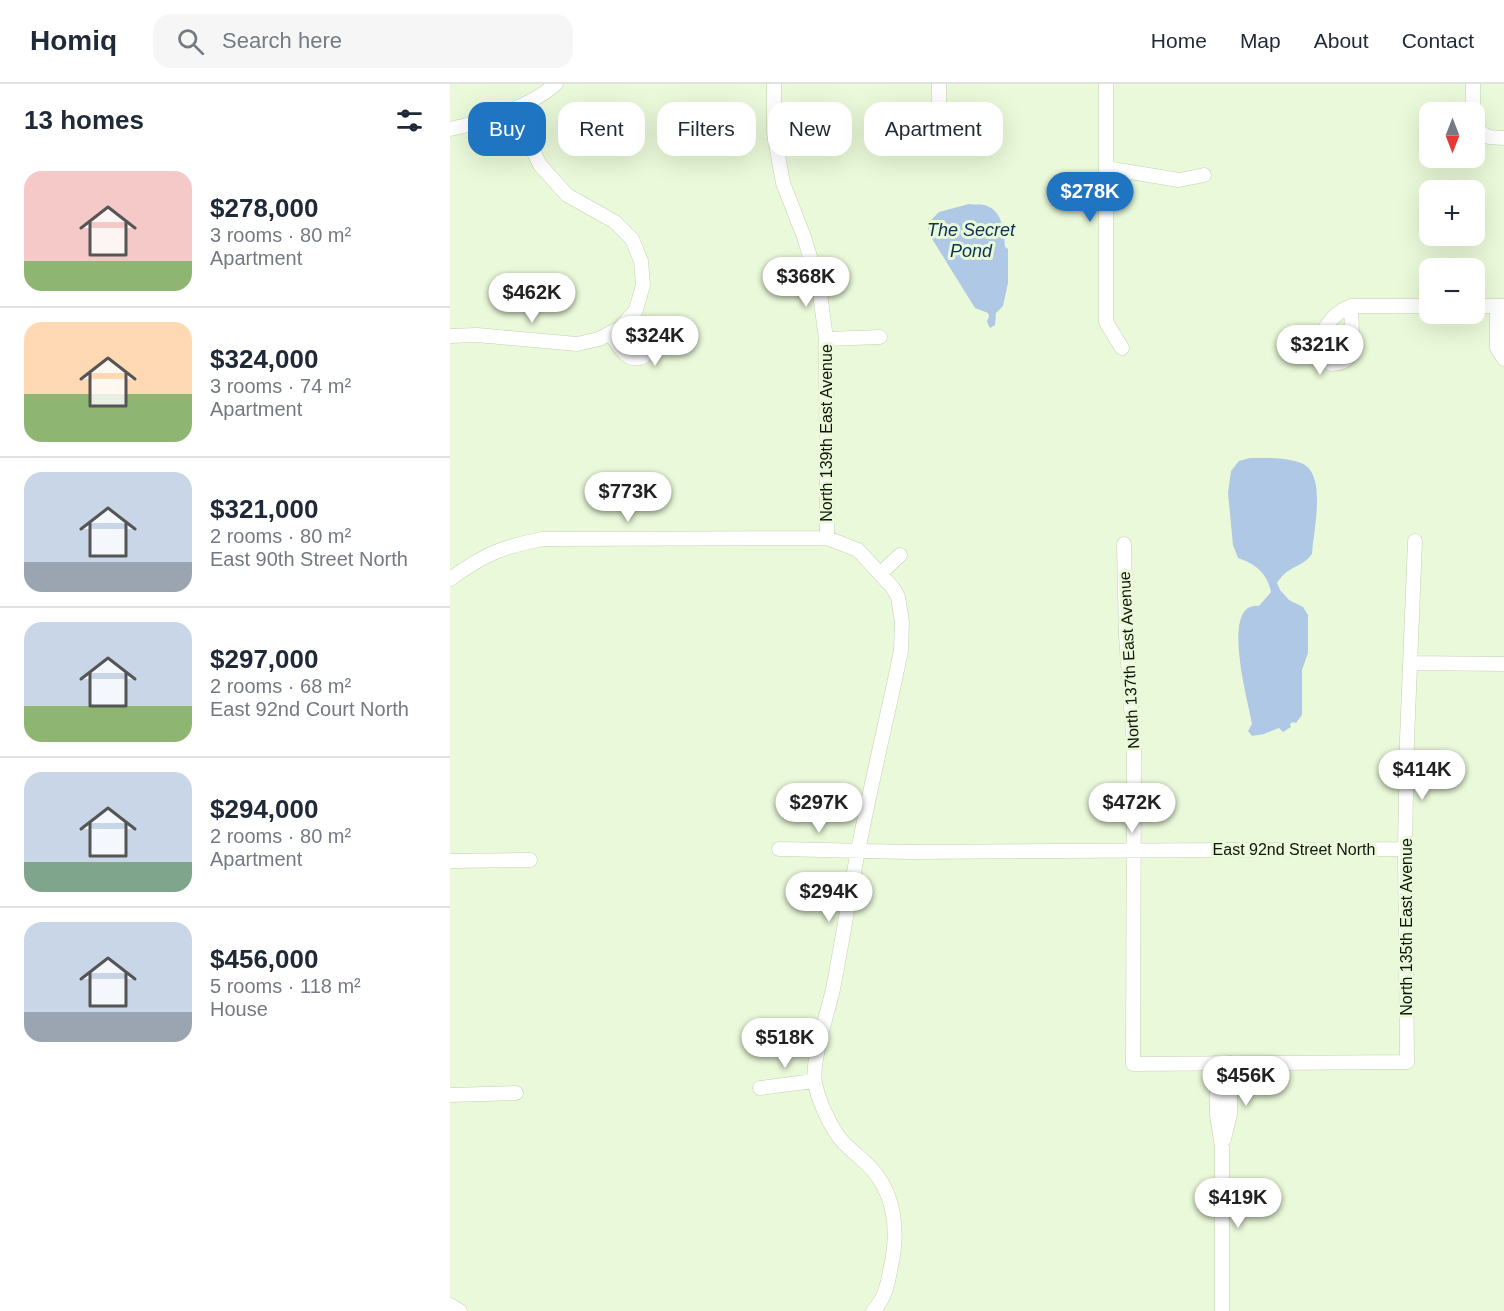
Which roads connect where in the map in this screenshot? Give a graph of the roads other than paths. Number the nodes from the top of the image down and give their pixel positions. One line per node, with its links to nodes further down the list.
1 (556, 84): 6 (street)
2 (774, 84): 22 (street, North 139th East Avenue)
3 (939, 84): 7 (street)
4 (1106, 84): 14 (street)
5 (1473, 84): 8 (street)
6 (525, 102)
7 (939, 102)
8 (1473, 102)
9 (468, 125): 10 (street)
10 (450, 129)
11 (1485, 135): 12 (street)
12 (1504, 138)
13 (536, 156): 20 (street)
14 (1106, 168): 15 (street); 23 (street)
15 (1204, 175)
16 (1351, 306): 17 (street)
17 (1419, 306)
18 (1485, 306): 19 (street)
19 (1501, 306): 24 (street)
20 (450, 336)
21 (880, 337): 22 (street)
22 (826, 339): 25 (street, North 139th East Avenue)
23 (1122, 348)
24 (1504, 358)
25 (827, 538): 29 (street); 30 (street)
26 (1415, 541): 31 (street, North 135th East Avenue)
27 (1124, 543): 34 (street, North 137th East Avenue)
28 (900, 555): 29 (street)
29 (881, 573): 36 (street)
30 (450, 579)
31 (1411, 663): 32 (street); 35 (street, North 135th East Avenue)
32 (1504, 664)
33 (779, 849): 36 (street, East 92nd Street North)
34 (1133, 849): 35 (street, East 92nd Street North); 36 (street, East 92nd Street North); 39 (street, North 137th East Avenue)
35 (1405, 849): 39 (street, North 135th East Avenue)
36 (858, 851): 40 (street)
37 (530, 860): 38 (street)
38 (450, 861)
39 (1223, 1063): 47 (street)
40 (814, 1081): 41 (street); 46 (street)
41 (760, 1088)
42 (516, 1093): 43 (street)
43 (450, 1095)
44 (450, 1305): 45 (street)
45 (460, 1311)
46 (873, 1311)
47 (1222, 1311)

